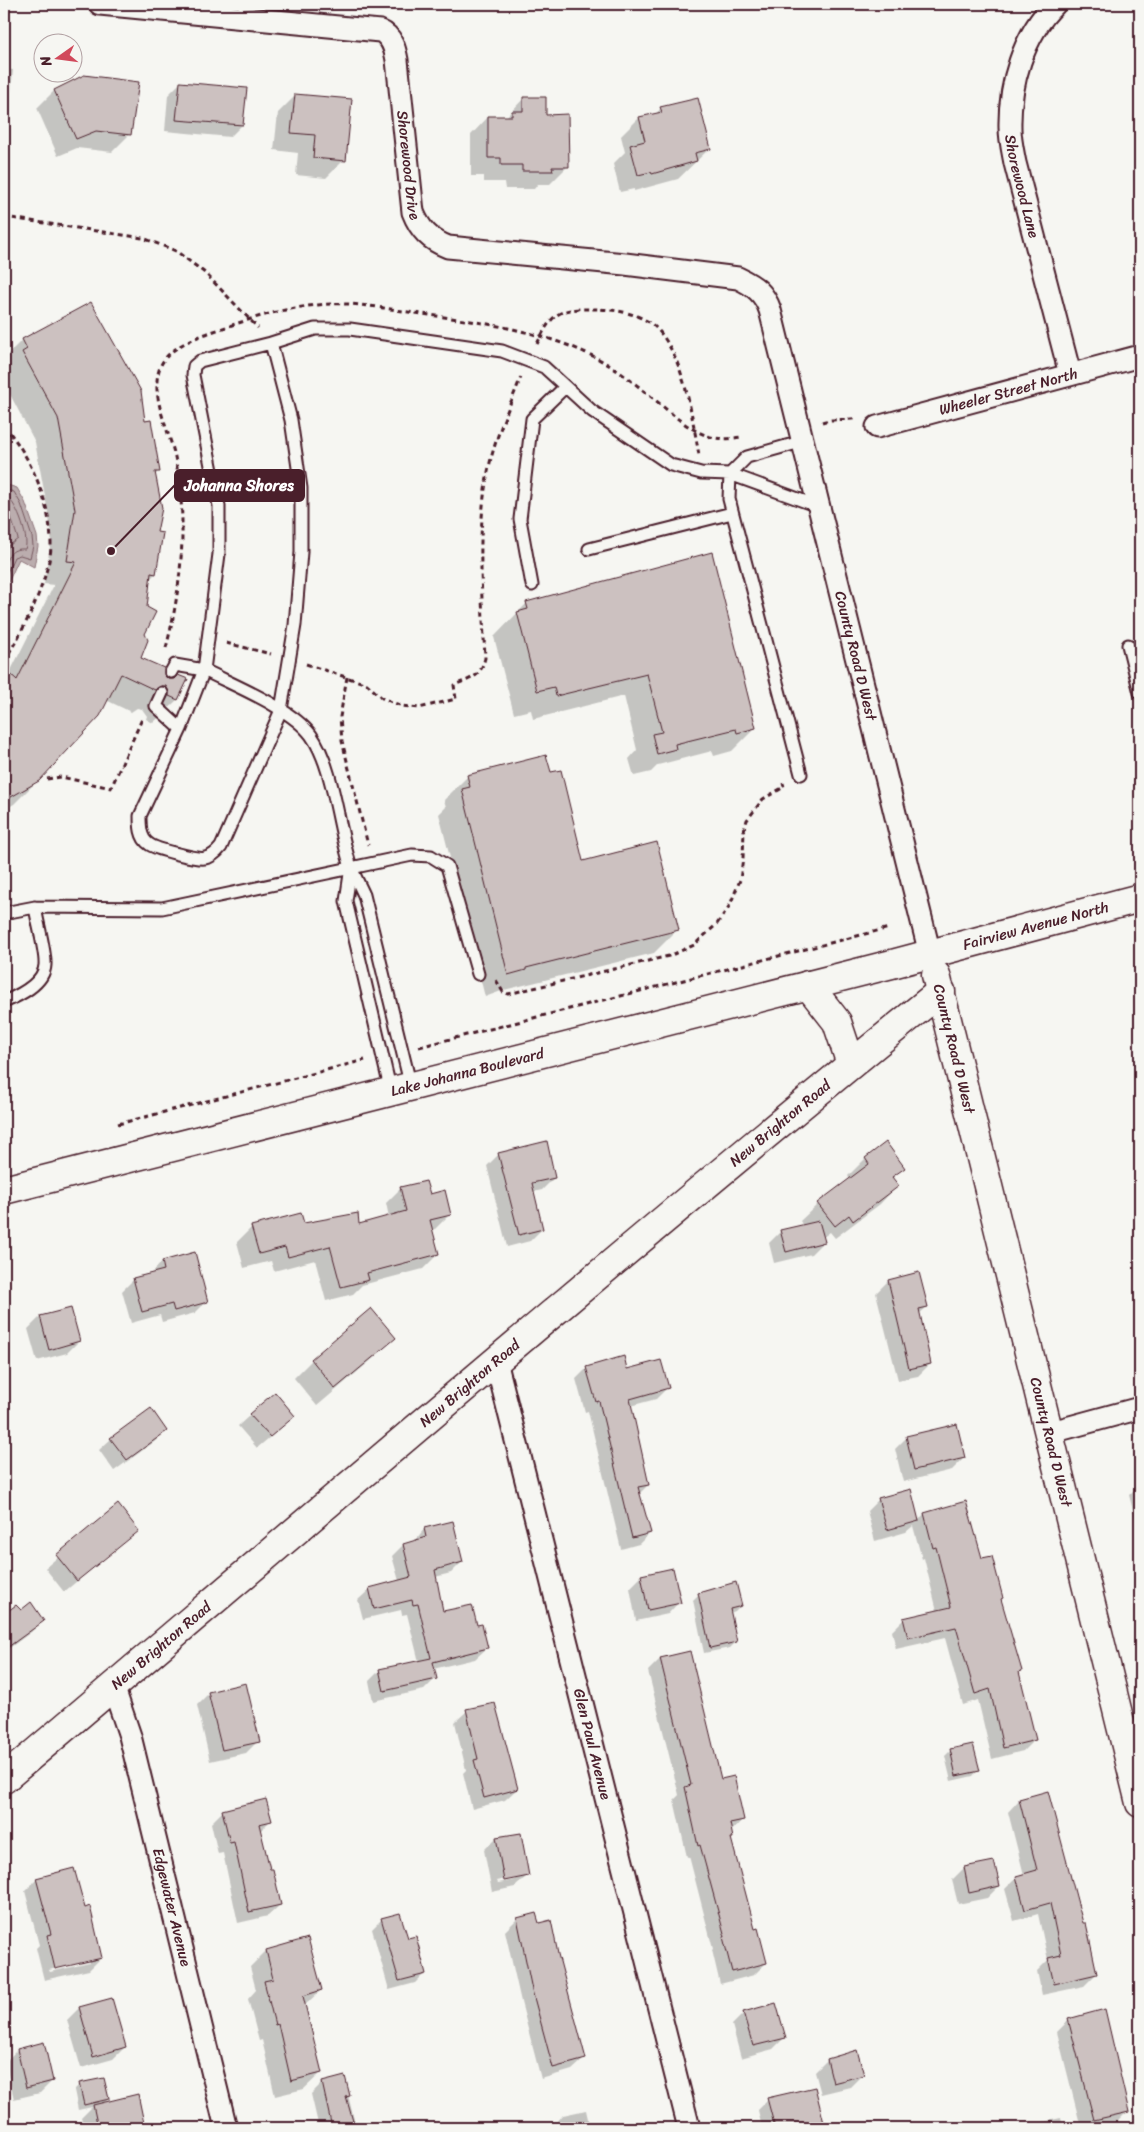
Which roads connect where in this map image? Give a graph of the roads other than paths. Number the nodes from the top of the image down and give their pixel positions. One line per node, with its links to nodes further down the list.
1 (100, 4): 3 (street, Shorewood Drive)
2 (1055, 4): 6 (street, Shorewood Lane)
3 (764, 295): 9 (street, County Road D West)
4 (271, 343): 7 (lane); 16 (lane); 20 (lane)
5 (1140, 356): 6 (street, Wheeler Street North)
6 (1070, 374): 8 (street, Wheeler Street North)
7 (565, 387): 10 (lane); 14 (lane)
8 (877, 427)
9 (804, 441): 10 (lane); 11 (street, County Road D West)
10 (730, 474): 11 (lane); 12 (lane)
11 (820, 508): 27 (street, County Road D West)
12 (732, 513): 13 (lane); 22 (lane)
13 (589, 549)
14 (532, 585)
15 (1128, 645): 19 (lane)
16 (204, 670): 17 (lane); 20 (lane); 21 (lane)
17 (172, 672)
18 (162, 693): 21 (lane)
19 (1140, 693)
20 (281, 710): 21 (lane); 23 (lane)
21 (181, 729)
22 (801, 774)
23 (351, 867): 25 (lane); 28 (lane); 33 (lane); 33 (lane)
24 (1140, 898): 27 (street, Fairview Avenue North)
25 (35, 907): 26 (lane); 31 (lane)
26 (4, 913)
27 (930, 954): 29 (street, Lake Johanna Boulevard); 30 (street, County Road D West)
28 (478, 972)
29 (808, 985): 32 (street); 33 (street, Lake Johanna Boulevard)
30 (941, 991): 32 (street, New Brighton Road); 37 (street, County Road D West)
31 (4, 1002)
32 (851, 1064): 35 (street, New Brighton Road)
33 (401, 1089): 34 (street, Lake Johanna Boulevard)
34 (4, 1190)
35 (496, 1361): 38 (street, New Brighton Road); 42 (street, Glen Paul Avenue)
36 (1140, 1408): 37 (street)
37 (1048, 1433): 40 (street, County Road D West)
38 (113, 1686): 39 (street, New Brighton Road); 41 (street, Edgewater Avenue)
39 (4, 1779)
40 (1140, 1803)
41 (226, 2128)
42 (689, 2128)

